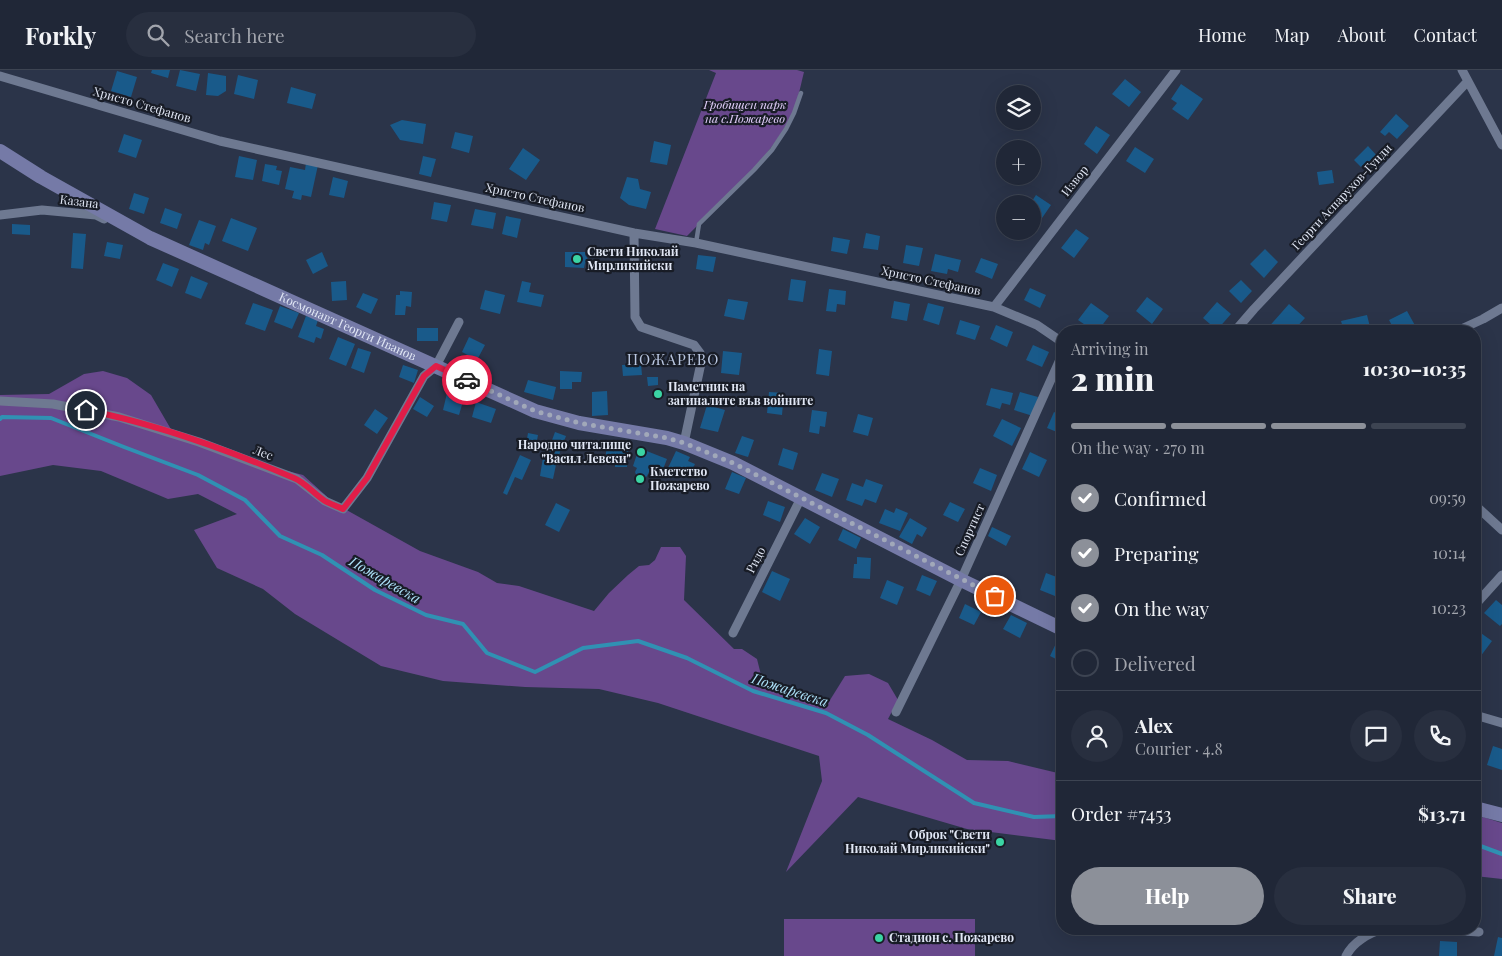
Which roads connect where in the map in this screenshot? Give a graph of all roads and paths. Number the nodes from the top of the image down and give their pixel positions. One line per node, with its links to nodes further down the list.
1 (1176, 70): 12 (street, Извор)
2 (1462, 70): 4 (street)
3 (0, 76): 9 (street, Христо Стефанов)
4 (1468, 81): 6 (street); 15 (street, Георги Аспарухов-Гунди)
5 (801, 93): 11 (lane)
6 (1502, 145)
7 (0, 151): 10 (street, Космонавт Георги Иванов)
8 (0, 214): 10 (street, Казана)
9 (634, 233): 11 (street, Христо Стефанов); 21 (street)
10 (150, 238): 18 (street, Космонавт Георги Иванов)
11 (696, 243): 12 (street, Христо Стефанов)
12 (994, 307): 17 (street, Христо Стефанов)
13 (1502, 308): 16 (street)
14 (459, 322): 18 (street)
15 (1240, 325)
16 (1471, 325)
17 (1056, 338)
18 (436, 366): 20 (street, Лес); 21 (street, Космонавт Георги Иванов)
19 (1056, 369): 26 (street, Спортист)
20 (0, 401)
21 (684, 443): 22 (street, Космонавт Георги Иванов)
22 (801, 498): 26 (street, Космонавт Георги Иванов); 29 (street, Ридо)
23 (1481, 511): 24 (street)
24 (1502, 530)
25 (1502, 575): 27 (street)
26 (962, 580): 28 (street, Космонавт Георги Иванов); 30 (street, Спортист)
27 (1481, 598)
28 (1056, 626)
29 (733, 633)
30 (896, 712)
31 (1481, 717): 32 (street)
32 (1502, 723)
33 (1481, 810): 34 (street)
34 (1502, 815)
35 (1368, 935): 36 (street)
36 (1346, 956)

